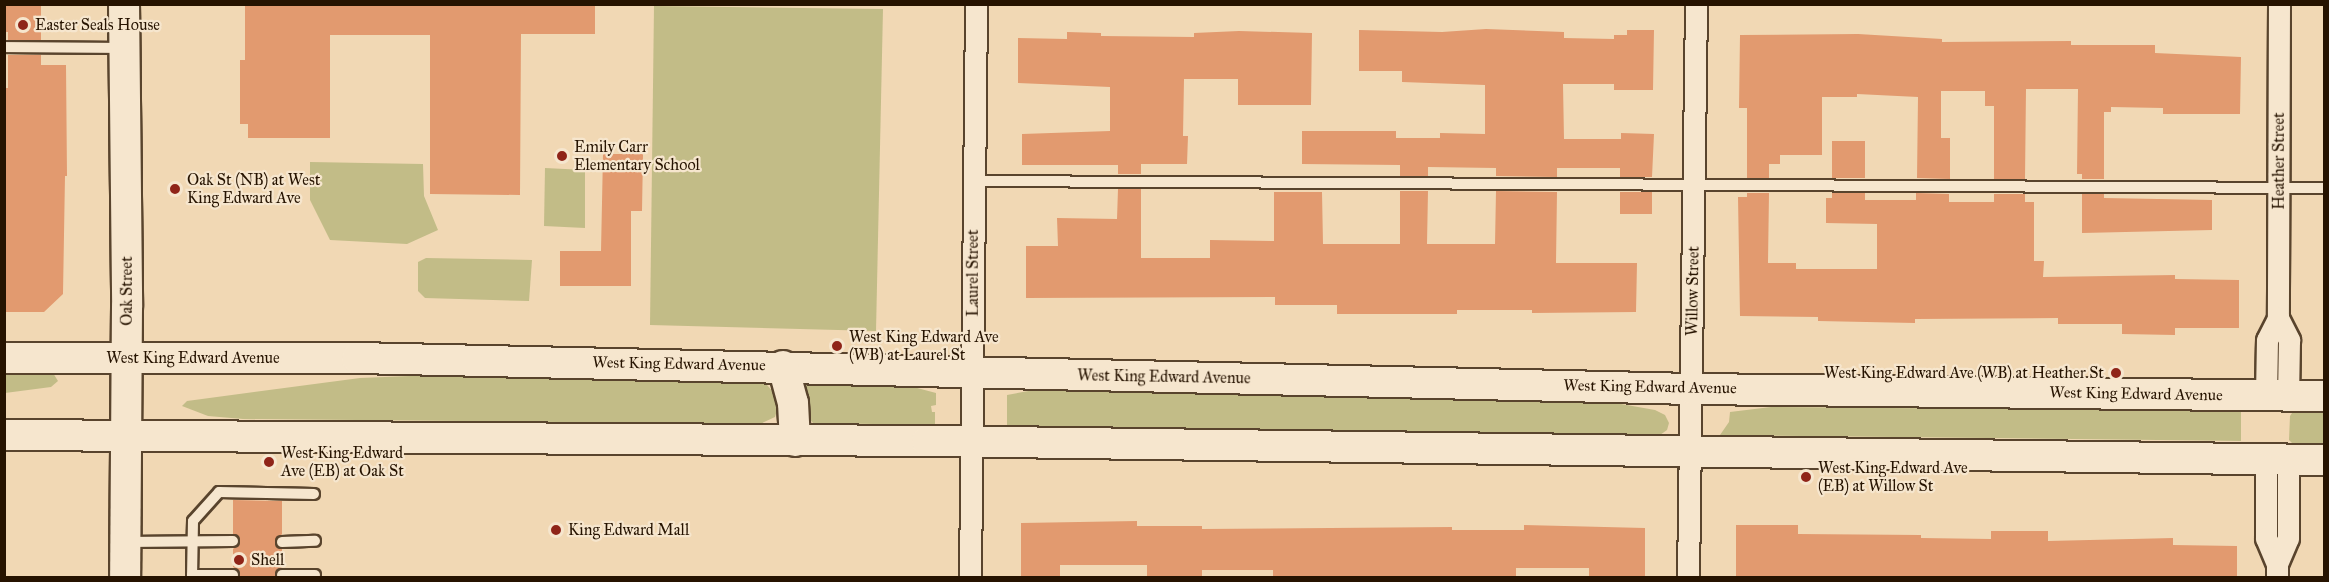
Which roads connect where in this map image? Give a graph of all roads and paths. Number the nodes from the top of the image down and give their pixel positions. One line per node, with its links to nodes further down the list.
1 (124, 4): 6 (main road, Oak Street)
2 (976, 4): 7 (street, Laurel Street)
3 (1696, 4): 8 (street, Willow Street)
4 (2279, 4): 9 (street, Heather Street)
5 (4, 47): 6 (lane)
6 (125, 48): 11 (main road, Oak Street)
7 (973, 181): 8 (lane); 14 (street, Laurel Street)
8 (1695, 183): 9 (lane); 15 (street, Willow Street)
9 (2278, 188): 10 (lane); 16 (street, Heather Street)
10 (2325, 188)
11 (127, 357): 12 (main road, West King Edward Avenue); 13 (main road, West King Edward Avenue); 19 (main road, Oak Street)
12 (4, 358)
13 (783, 366): 14 (main road, West King Edward Avenue); 20 (main road)
14 (972, 373): 15 (main road, West King Edward Avenue); 21 (street, Laurel Street)
15 (1691, 389): 16 (main road, West King Edward Avenue); 22 (street, Willow Street)
16 (2277, 396): 17 (main road, West King Edward Avenue)
17 (2325, 396)
18 (4, 435): 19 (main road)
19 (126, 436): 20 (main road); 27 (main road, Oak Street)
20 (795, 441): 21 (main road)
21 (972, 442): 22 (main road); 37 (street, Laurel Street)
22 (1690, 451): 23 (main road); 38 (street, Willow Street)
23 (2277, 459): 24 (main road); 31 (street)
24 (2325, 460)
25 (314, 495): 28 (lane)
26 (315, 541): 30 (lane)
27 (126, 542): 28 (lane); 36 (main road, Oak Street)
28 (192, 542): 29 (lane); 35 (lane)
29 (233, 542)
30 (282, 542)
31 (2277, 571)
32 (315, 574): 34 (lane)
33 (233, 575): 35 (lane)
34 (282, 575)
35 (192, 576)
36 (125, 578)
37 (970, 578)
38 (1688, 578)

